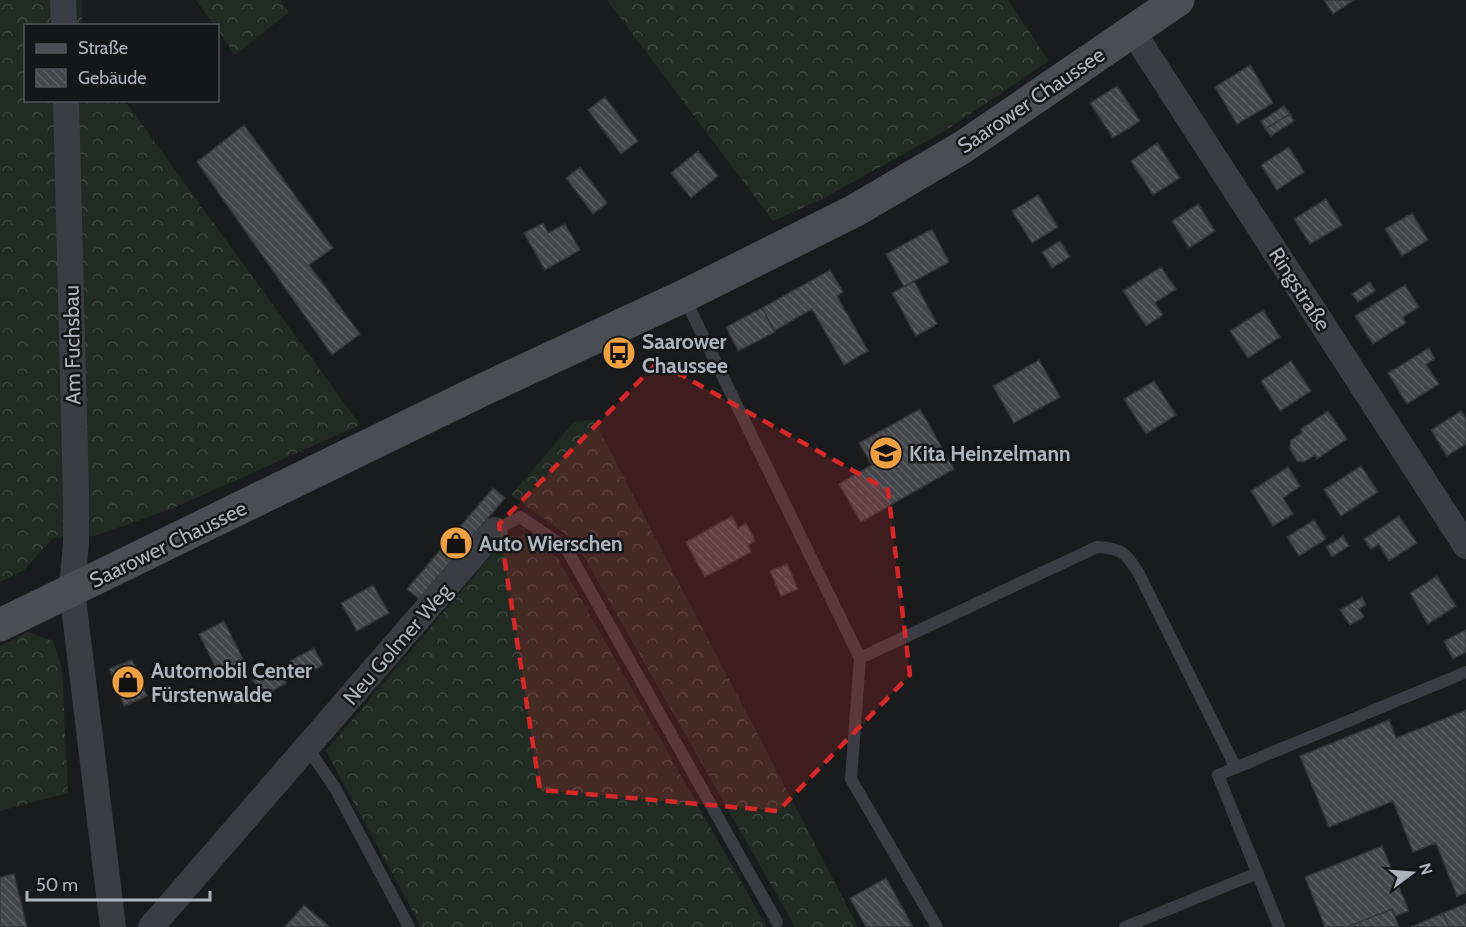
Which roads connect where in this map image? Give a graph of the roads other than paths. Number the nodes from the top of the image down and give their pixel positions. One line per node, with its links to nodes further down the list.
1 (63, 0): 3 (street)
2 (1178, 0): 4 (main road, Saarower Chaussee)
3 (64, 24)
4 (1133, 32): 6 (main road, Saarower Chaussee); 8 (street, Ringstraße)
5 (66, 102): 9 (street, Am Fuchsbau)
6 (684, 296): 9 (main road, Saarower Chaussee); 11 (lane)
7 (495, 530): 13 (street, Neu Golmer Weg); 16 (lane, Neu Golmer Weg)
8 (1466, 546)
9 (72, 590): 10 (main road, Saarower Chaussee); 17 (street)
10 (0, 625)
11 (860, 658): 14 (lane); 20 (lane)
12 (1466, 672): 14 (lane)
13 (307, 747): 18 (street, Neu Golmer Weg); 19 (lane)
14 (1236, 768): 15 (lane)
15 (1258, 873): 21 (lane); 22 (lane)
16 (777, 922)
17 (113, 927)
18 (151, 927)
19 (409, 927)
20 (936, 927)
21 (1125, 927)
22 (1279, 927)

